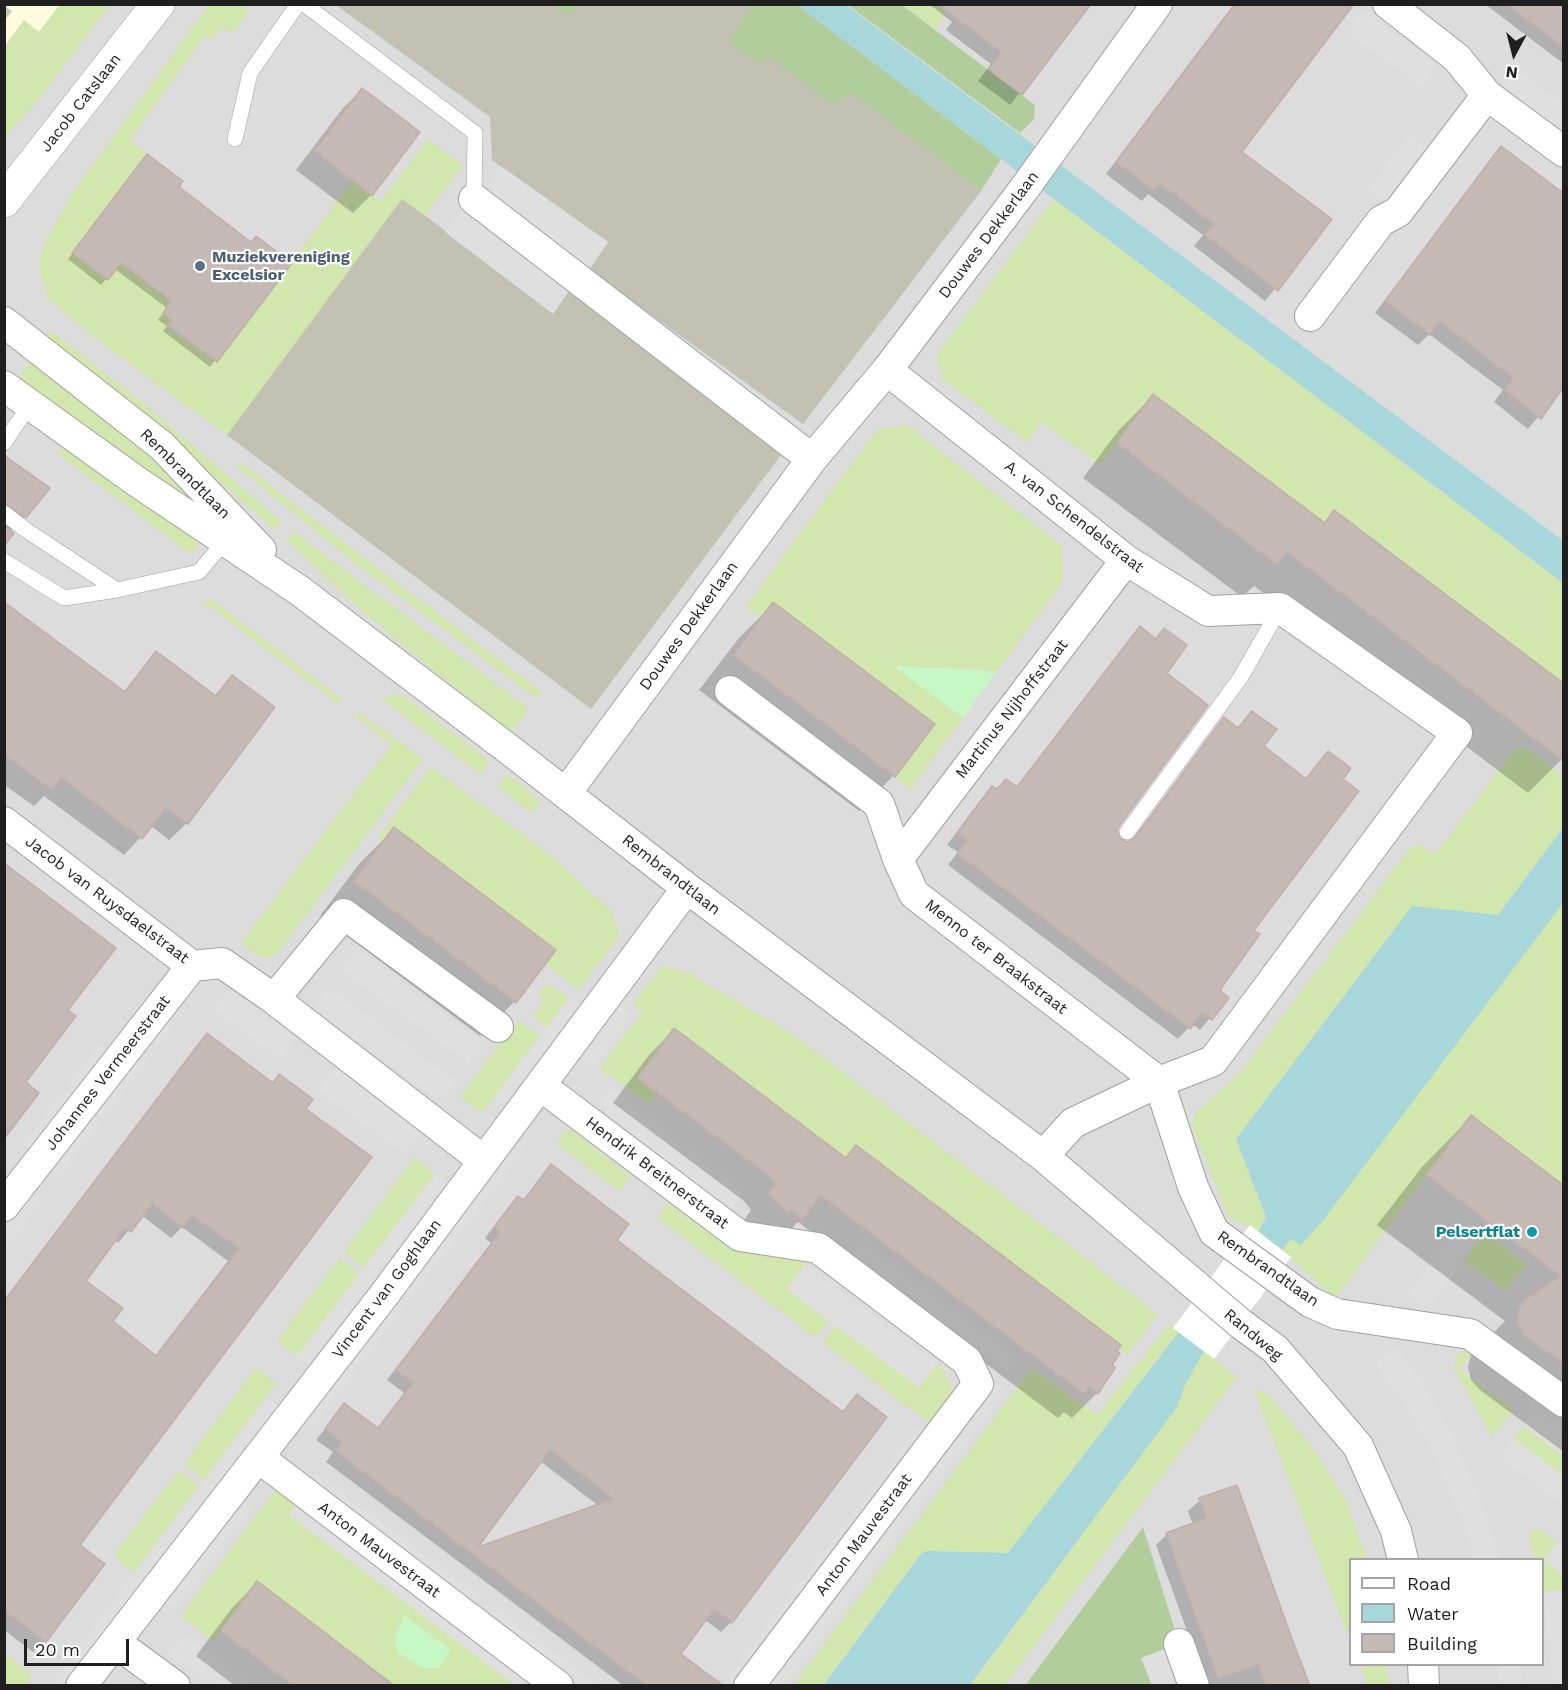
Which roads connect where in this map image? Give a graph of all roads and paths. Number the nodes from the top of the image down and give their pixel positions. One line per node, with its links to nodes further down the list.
1 (158, 4): 10 (street, Jacob Catslaan)
2 (298, 4): 7 (lane)
3 (304, 4): 9 (lane)
4 (1156, 4): 13 (street, Douwes Dekkerlaan)
5 (1388, 4): 6 (street)
6 (1487, 95): 8 (street); 11 (street)
7 (235, 139)
8 (1563, 152)
9 (474, 199): 17 (street)
10 (4, 201)
11 (1310, 316)
12 (4, 322): 23 (street, Rembrandtlaan)
13 (887, 370): 17 (street, Douwes Dekkerlaan); 20 (street, A. van Schendelstraat)
14 (4, 386): 15 (street, Rembrandtlaan)
15 (29, 406): 16 (lane); 19 (street, Rembrandtlaan)
16 (4, 443)
17 (812, 459): 26 (street, Douwes Dekkerlaan)
18 (4, 513): 22 (lane)
19 (225, 541): 22 (lane); 23 (street, Rembrandtlaan)
20 (1126, 560): 24 (street, A. van Schendelstraat); 29 (street, Martinus Nijhoffstraat)
21 (4, 561): 22 (lane)
22 (117, 590)
23 (300, 591): 26 (street, Rembrandtlaan)
24 (1280, 608): 28 (lane); 34 (street)
25 (730, 692): 29 (street, Menno ter Braakstraat)
26 (566, 793): 30 (street, Rembrandtlaan)
27 (4, 822): 31 (street, Jacob van Ruysdaelstraat)
28 (1127, 832)
29 (898, 859): 34 (street, Menno ter Braakstraat)
30 (687, 888): 35 (street, Vincent van Goghlaan); 36 (street, Rembrandtlaan)
31 (192, 966): 32 (street, Jacob van Ruysdaelstraat); 38 (street, Johannes Vermeerstraat)
32 (274, 999): 33 (street); 37 (street, Jacob van Ruysdaelstraat)
33 (498, 1027)
34 (1159, 1082): 36 (street); 41 (street, Rembrandtlaan)
35 (541, 1086): 37 (street, Vincent van Goghlaan); 40 (street, Hendrik Breitnerstraat)
36 (1043, 1156): 43 (street, Randweg)
37 (484, 1161): 42 (street, Vincent van Goghlaan)
38 (14, 1173): 39 (street, Johannes Vermeerstraat)
39 (4, 1206)
40 (978, 1384): 50 (street, Anton Mauvestraat)
41 (1563, 1402)
42 (258, 1457): 44 (street, Vincent van Goghlaan); 49 (street, Anton Mauvestraat)
43 (1402, 1558)
44 (115, 1642): 47 (street, Vincent van Goghlaan); 48 (street)
45 (1179, 1644): 51 (street)
46 (1423, 1666): 52 (street)
47 (81, 1686)
48 (175, 1686)
49 (558, 1686)
50 (749, 1686)
51 (1194, 1686)
52 (1424, 1686)

